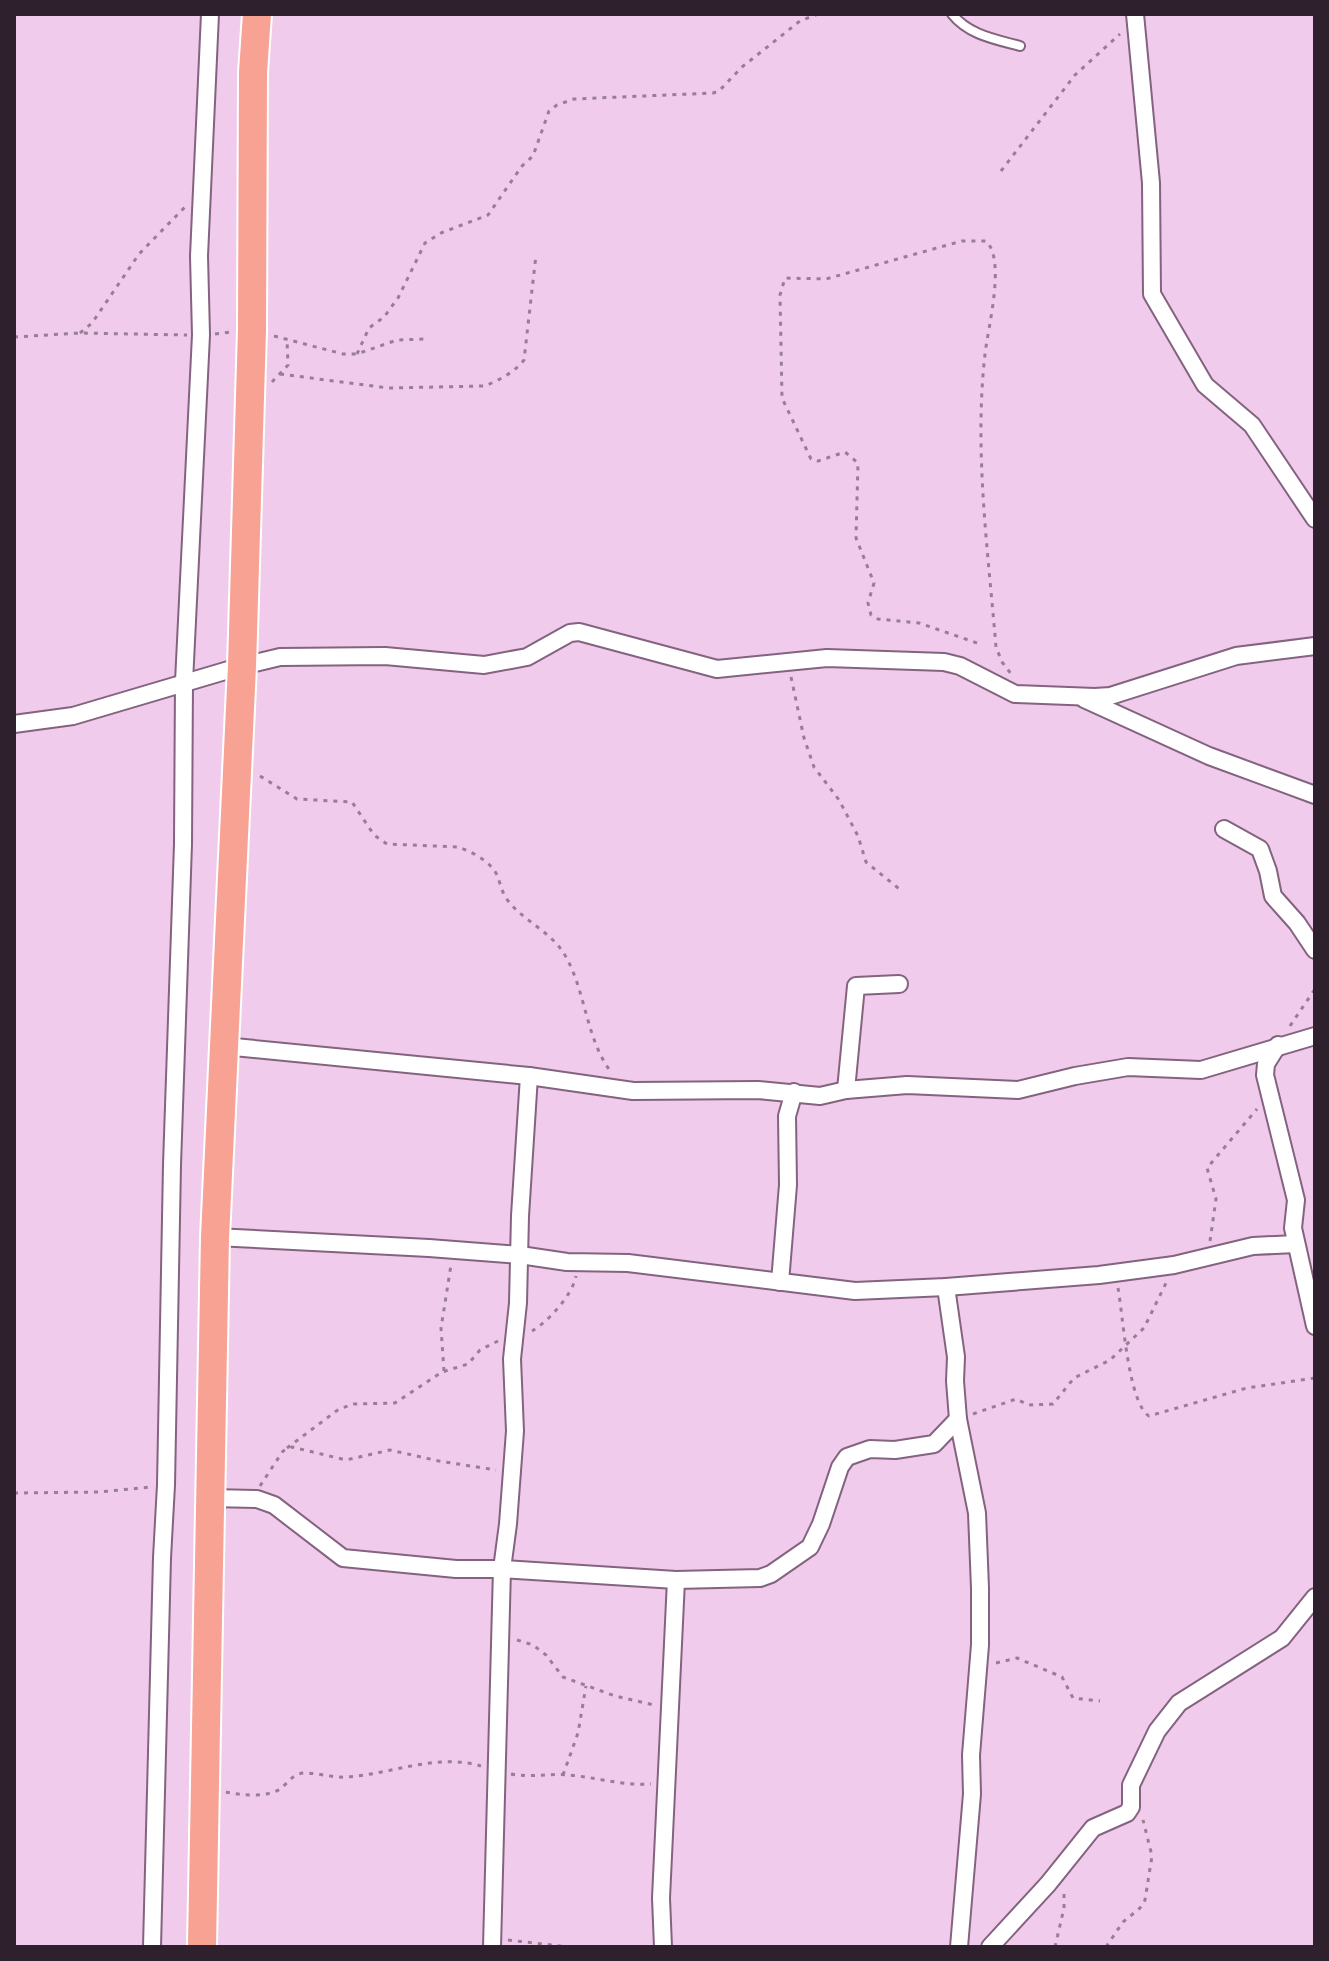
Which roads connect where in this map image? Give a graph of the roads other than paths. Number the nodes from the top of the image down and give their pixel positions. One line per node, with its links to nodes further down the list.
1 (210, 14): 9 (street)
2 (257, 14): 8 (highway)
3 (952, 14): 5 (lane)
4 (1130, 21): 6 (street)
5 (1020, 46)
6 (1315, 519)
7 (1315, 646): 10 (street)
8 (242, 666): 9 (street); 10 (street); 18 (highway)
9 (184, 682): 11 (street); 34 (street)
10 (1075, 695): 12 (street)
11 (14, 724)
12 (1315, 795)
13 (1224, 829): 14 (street)
14 (1315, 950)
15 (899, 984): 20 (street)
16 (1313, 1034): 17 (street)
17 (1278, 1045): 20 (street); 23 (street)
18 (224, 1046): 19 (street); 22 (highway)
19 (529, 1076): 21 (street); 24 (street)
20 (846, 1090): 21 (street)
21 (794, 1092): 25 (street)
22 (215, 1237): 24 (street); 29 (highway)
23 (1296, 1244): 26 (street); 27 (street)
24 (520, 1255): 25 (street); 30 (street)
25 (780, 1282): 26 (street)
26 (946, 1287): 28 (street)
27 (1315, 1326)
28 (958, 1419): 31 (street); 37 (street)
29 (210, 1498): 30 (street); 35 (highway)
30 (502, 1569): 31 (street); 33 (street)
31 (676, 1580): 36 (street)
32 (1315, 1597): 38 (street)
33 (492, 1942)
34 (152, 1947)
35 (202, 1947)
36 (663, 1947)
37 (959, 1947)
38 (990, 1947)

